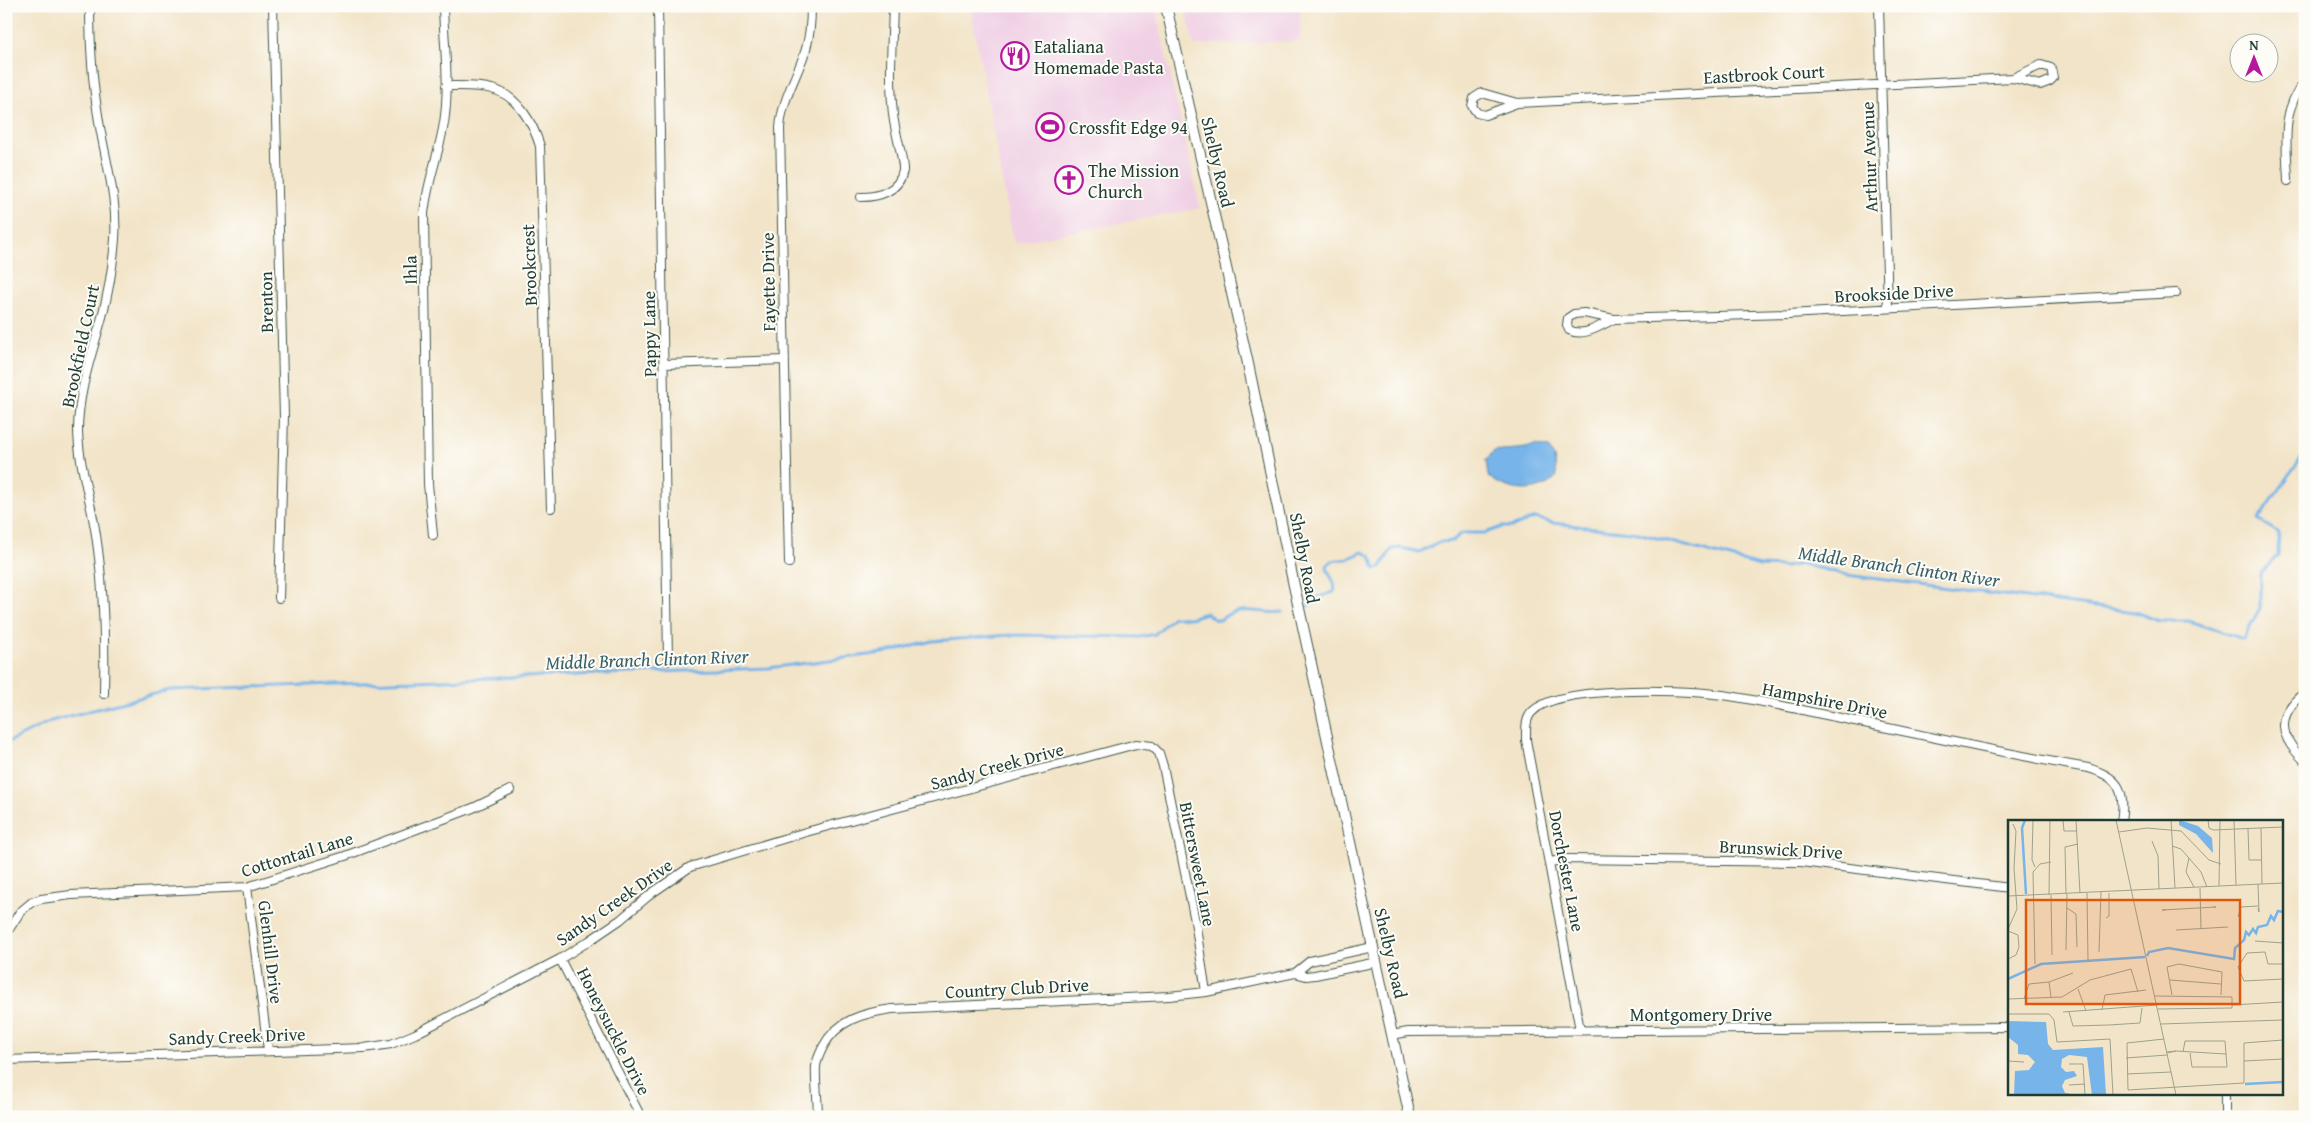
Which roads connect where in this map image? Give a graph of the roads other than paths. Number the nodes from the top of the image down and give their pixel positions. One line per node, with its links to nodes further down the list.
1 (90, 6): 27 (street, Brookfield Court)
2 (273, 6): 24 (street, Brenton)
3 (443, 6): 12 (street, Ihla)
4 (658, 6): 20 (street, Pappy Lane)
5 (811, 6): 19 (street, Fayette Drive)
6 (893, 6): 15 (street)
7 (1166, 6): 37 (street, Shelby Road)
8 (1879, 6): 11 (street, Arthur Avenue)
9 (2013, 78): 9 (street, Eastbrook Court); 11 (street, Eastbrook Court)
10 (2305, 82): 14 (street)
11 (1882, 84): 13 (street, Eastbrook Court); 17 (street, Arthur Avenue)
12 (446, 86): 21 (street, Brookcrest); 22 (street, Ihla)
13 (1517, 103): 13 (street, Eastbrook Court)
14 (2288, 181)
15 (861, 197)
16 (2176, 293): 17 (street, Brookside Drive)
17 (1888, 308): 18 (street, Brookside Drive)
18 (1614, 319): 18 (street, Brookside Drive)
19 (785, 360): 20 (street); 23 (street, Fayette Drive)
20 (664, 364): 25 (street, Pappy Lane)
21 (551, 508)
22 (433, 535)
23 (790, 563)
24 (279, 598)
25 (668, 661)
26 (2305, 692): 30 (street)
27 (104, 694)
28 (1528, 719): 32 (street, Hampshire Drive); 33 (street, Dorchester Lane)
29 (1152, 746): 38 (street, Sandy Creek Drive); 41 (street, Bittersweet Lane)
30 (2305, 761)
31 (510, 790): 34 (street, Cottontail Lane)
32 (2120, 820)
33 (1550, 862): 35 (street, Brunswick Drive); 43 (street, Dorchester Lane)
34 (247, 887): 36 (street, Cottontail Lane); 45 (street, Glenhill Drive)
35 (2008, 888)
36 (6, 934)
37 (1373, 947): 39 (street, Shelby Road); 40 (street, Country Club Drive)
38 (560, 959): 45 (street, Sandy Creek Drive); 48 (street, Honeysuckle Drive)
39 (1376, 962): 40 (street, Country Club Drive); 44 (street, Shelby Road)
40 (1295, 973): 41 (street, Country Club Drive)
41 (1206, 992): 49 (street, Country Club Drive)
42 (2008, 1027): 43 (street, Montgomery Drive)
43 (1580, 1030): 44 (street, Montgomery Drive)
44 (1392, 1034): 50 (street, Shelby Road)
45 (268, 1050): 46 (street, Sandy Creek Drive)
46 (6, 1060)
47 (2225, 1096): 51 (street)
48 (641, 1117)
49 (818, 1117)
50 (1410, 1117)
51 (2226, 1117)

